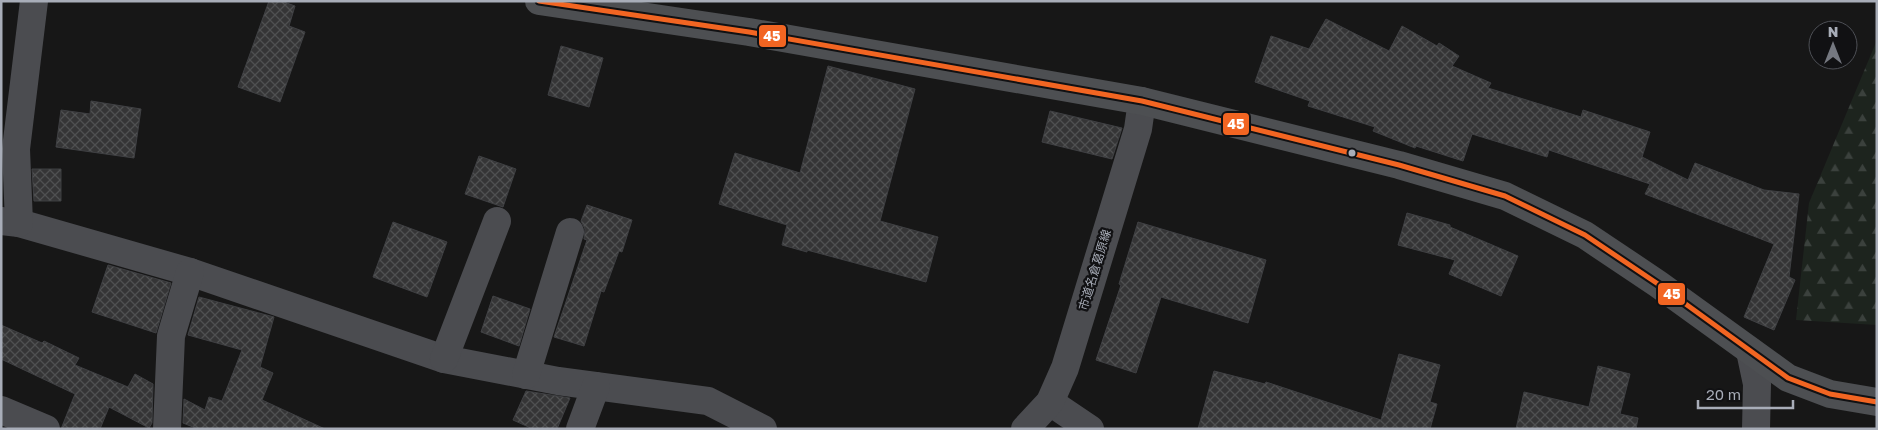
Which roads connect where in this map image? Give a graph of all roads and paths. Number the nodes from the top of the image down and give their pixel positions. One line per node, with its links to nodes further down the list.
1 (34, 1): 5 (street)
2 (539, 1): 3 (main road)
3 (1142, 101): 8 (main road); 12 (street, 市道名倉葛原線)
4 (497, 221): 9 (street)
5 (10, 222): 7 (street)
6 (570, 232): 10 (street)
7 (190, 272): 9 (street); 16 (street)
8 (1750, 351): 13 (main road); 21 (street)
9 (444, 359): 10 (street)
10 (526, 375): 11 (street)
11 (596, 386): 17 (street); 18 (street)
12 (1050, 402): 19 (street, 市道名倉葛原線); 20 (street)
13 (1877, 402)
14 (1, 410): 15 (street)
15 (46, 429)
16 (167, 429)
17 (580, 429)
18 (763, 429)
19 (1025, 429)
20 (1090, 429)
21 (1756, 429)

